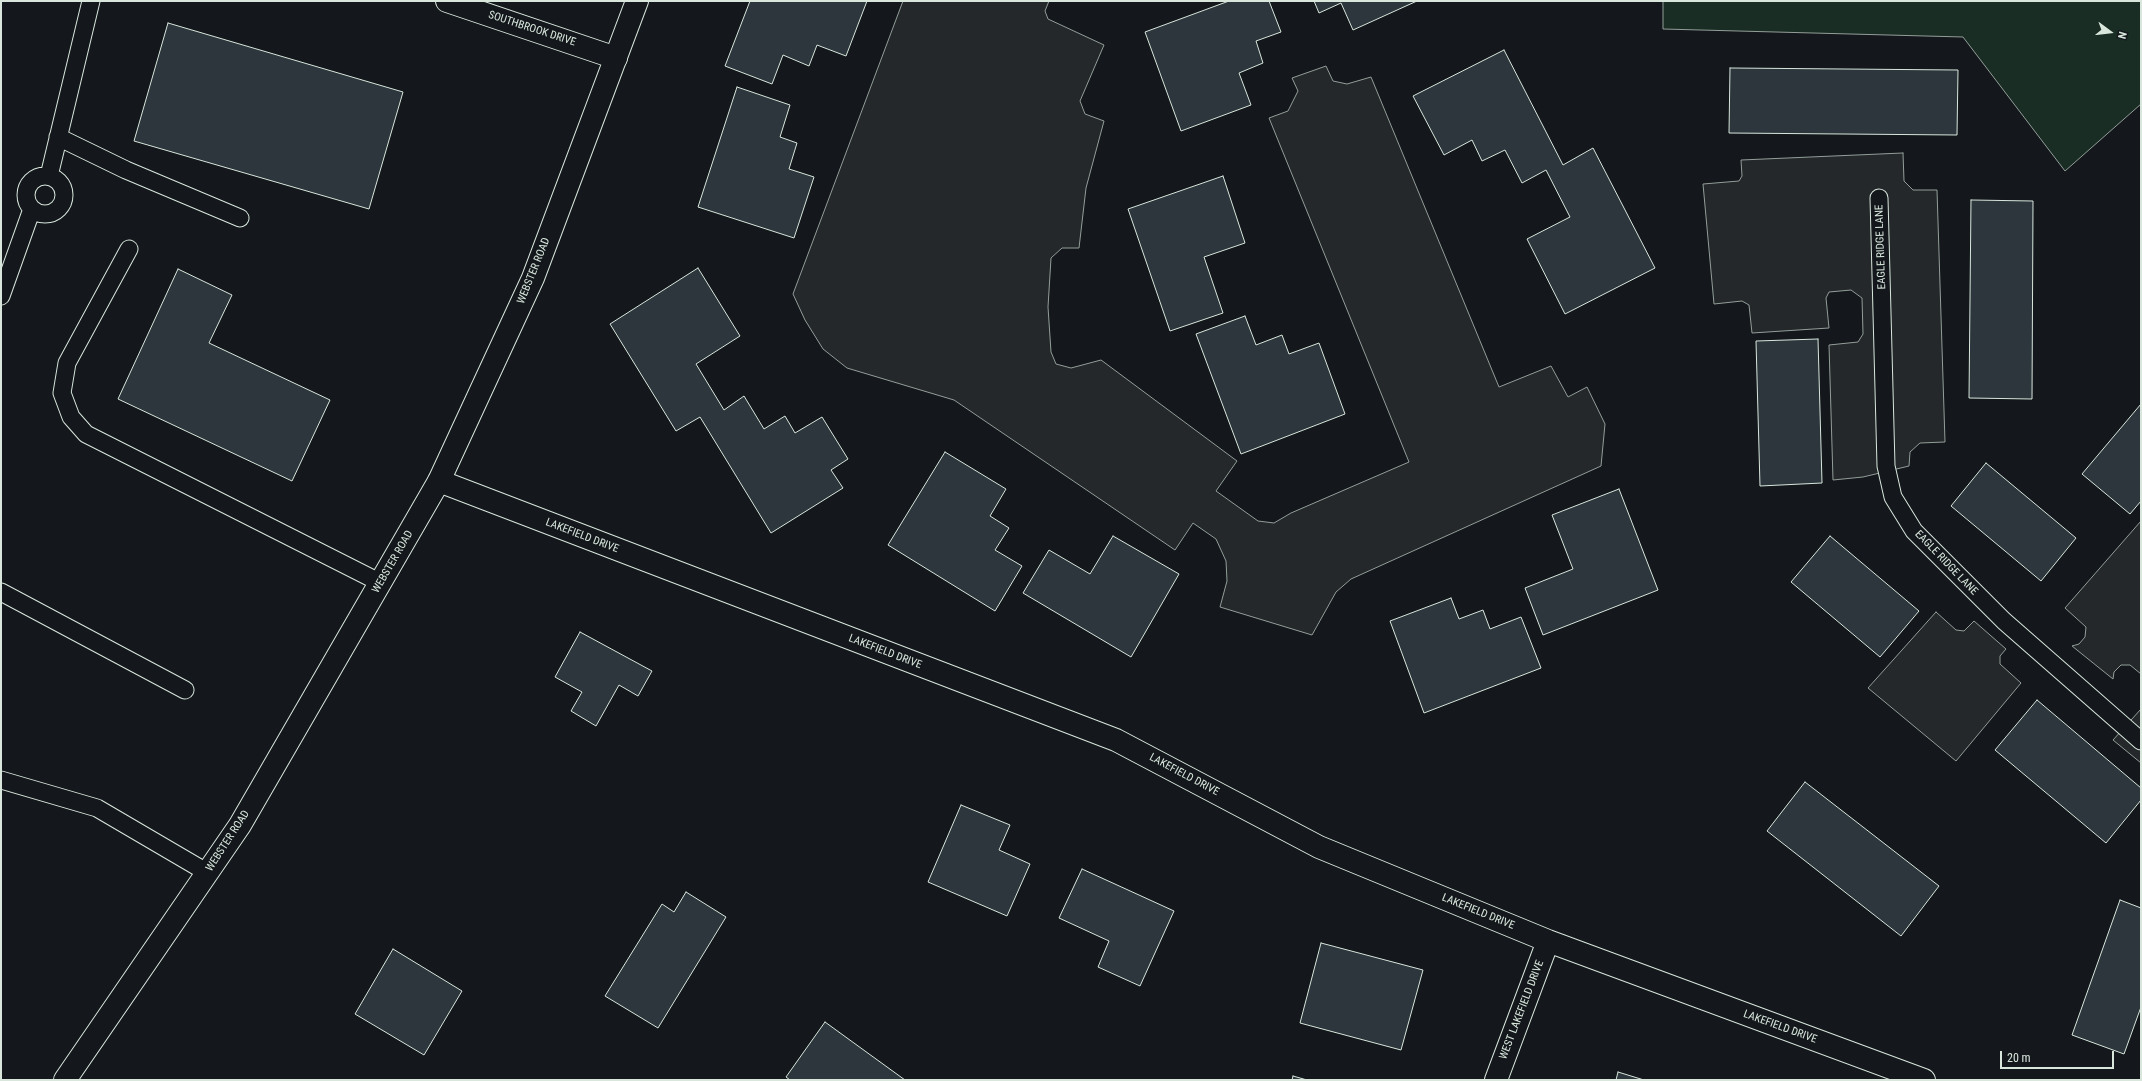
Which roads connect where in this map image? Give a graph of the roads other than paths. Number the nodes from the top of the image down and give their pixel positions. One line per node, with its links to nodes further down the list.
1 (91, 1): 5 (lane)
2 (447, 1): 4 (street, SOUTHBROOK DRIVE)
3 (637, 1): 4 (street, WEBSTER ROAD)
4 (616, 58): 12 (street, WEBSTER ROAD)
5 (58, 137): 6 (lane); 9 (lane)
6 (48, 176): 8 (lane); 8 (lane)
7 (1879, 198): 16 (lane, EAGLE RIDGE LANE)
8 (32, 209): 11 (lane)
9 (240, 218)
10 (129, 249): 13 (lane)
11 (1, 296)
12 (440, 481): 13 (street, WEBSTER ROAD); 19 (street, LAKEFIELD DRIVE)
13 (381, 583): 18 (street, WEBSTER ROAD)
14 (1, 592): 15 (lane)
15 (185, 690)
16 (2141, 740)
17 (1, 780): 18 (lane)
18 (208, 873): 20 (street, WEBSTER ROAD)
19 (1548, 941): 21 (street, WEST LAKEFIELD DRIVE); 22 (street, LAKEFIELD DRIVE)
20 (65, 1080)
21 (1496, 1080)
22 (1924, 1080)

